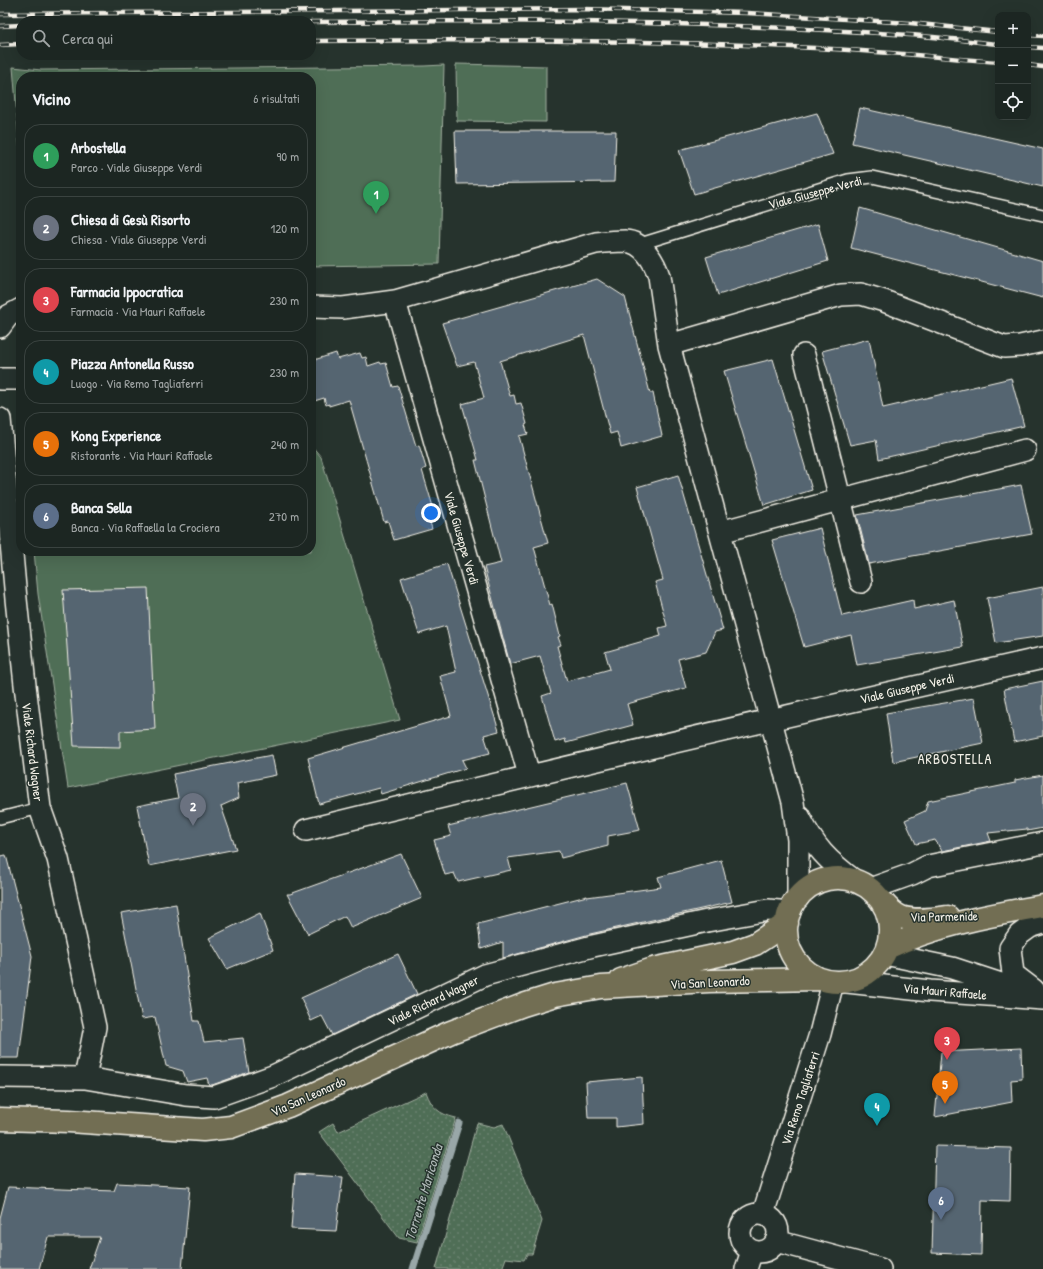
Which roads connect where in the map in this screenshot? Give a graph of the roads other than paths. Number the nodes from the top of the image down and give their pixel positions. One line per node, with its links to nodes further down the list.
1 (1043, 215): 2 (lane, Viale Giuseppe Verdi)
2 (637, 245): 3 (street, Viale Giuseppe Verdi); 8 (street)
3 (395, 301): 4 (street, Viale Giuseppe Verdi); 19 (street, Viale Giuseppe Verdi)
4 (316, 307)
5 (16, 312): 6 (street)
6 (0, 327)
7 (1043, 341): 8 (street)
8 (670, 344): 15 (street)
9 (804, 355): 14 (street)
10 (0, 379): 11 (street)
11 (16, 379)
12 (0, 419): 21 (street, Viale Richard Wagner)
13 (1025, 450): 14 (street)
14 (840, 500): 15 (street); 16 (street)
15 (720, 532): 18 (street)
16 (861, 582)
17 (1043, 658): 18 (street, Viale Giuseppe Verdi)
18 (771, 719): 19 (street, Viale Giuseppe Verdi); 20 (street)
19 (529, 775): 23 (street, Viale Giuseppe Verdi)
20 (793, 802): 25 (street); 27 (street)
21 (40, 808): 22 (lane); 35 (street, Viale Richard Wagner)
22 (0, 818)
23 (306, 830)
24 (1043, 843): 25 (street)
25 (869, 891): 27 (main road); 28 (main road, Via Parmenide); 30 (main road)
26 (1043, 906): 28 (main road, Via Parmenide)
27 (792, 911): 31 (main road); 32 (main road, Via San Leonardo); 35 (street, Viale Richard Wagner)
28 (987, 916): 30 (main road, Via Parmenide)
29 (1043, 924): 33 (street)
30 (886, 951): 31 (main road); 33 (street, Via Mauri Raffaele)
31 (833, 981): 32 (main road, Via San Leonardo); 33 (street, Via Mauri Raffaele); 37 (street, Via Remo Tagliaferri)
32 (601, 987): 36 (main road, Via San Leonardo)
33 (1043, 998)
34 (0, 1077): 35 (street, Viale Richard Wagner)
35 (85, 1078)
36 (0, 1119)
37 (763, 1214): 38 (street); 39 (street)
38 (776, 1241): 39 (street); 40 (street)
39 (749, 1260)
40 (880, 1269)

